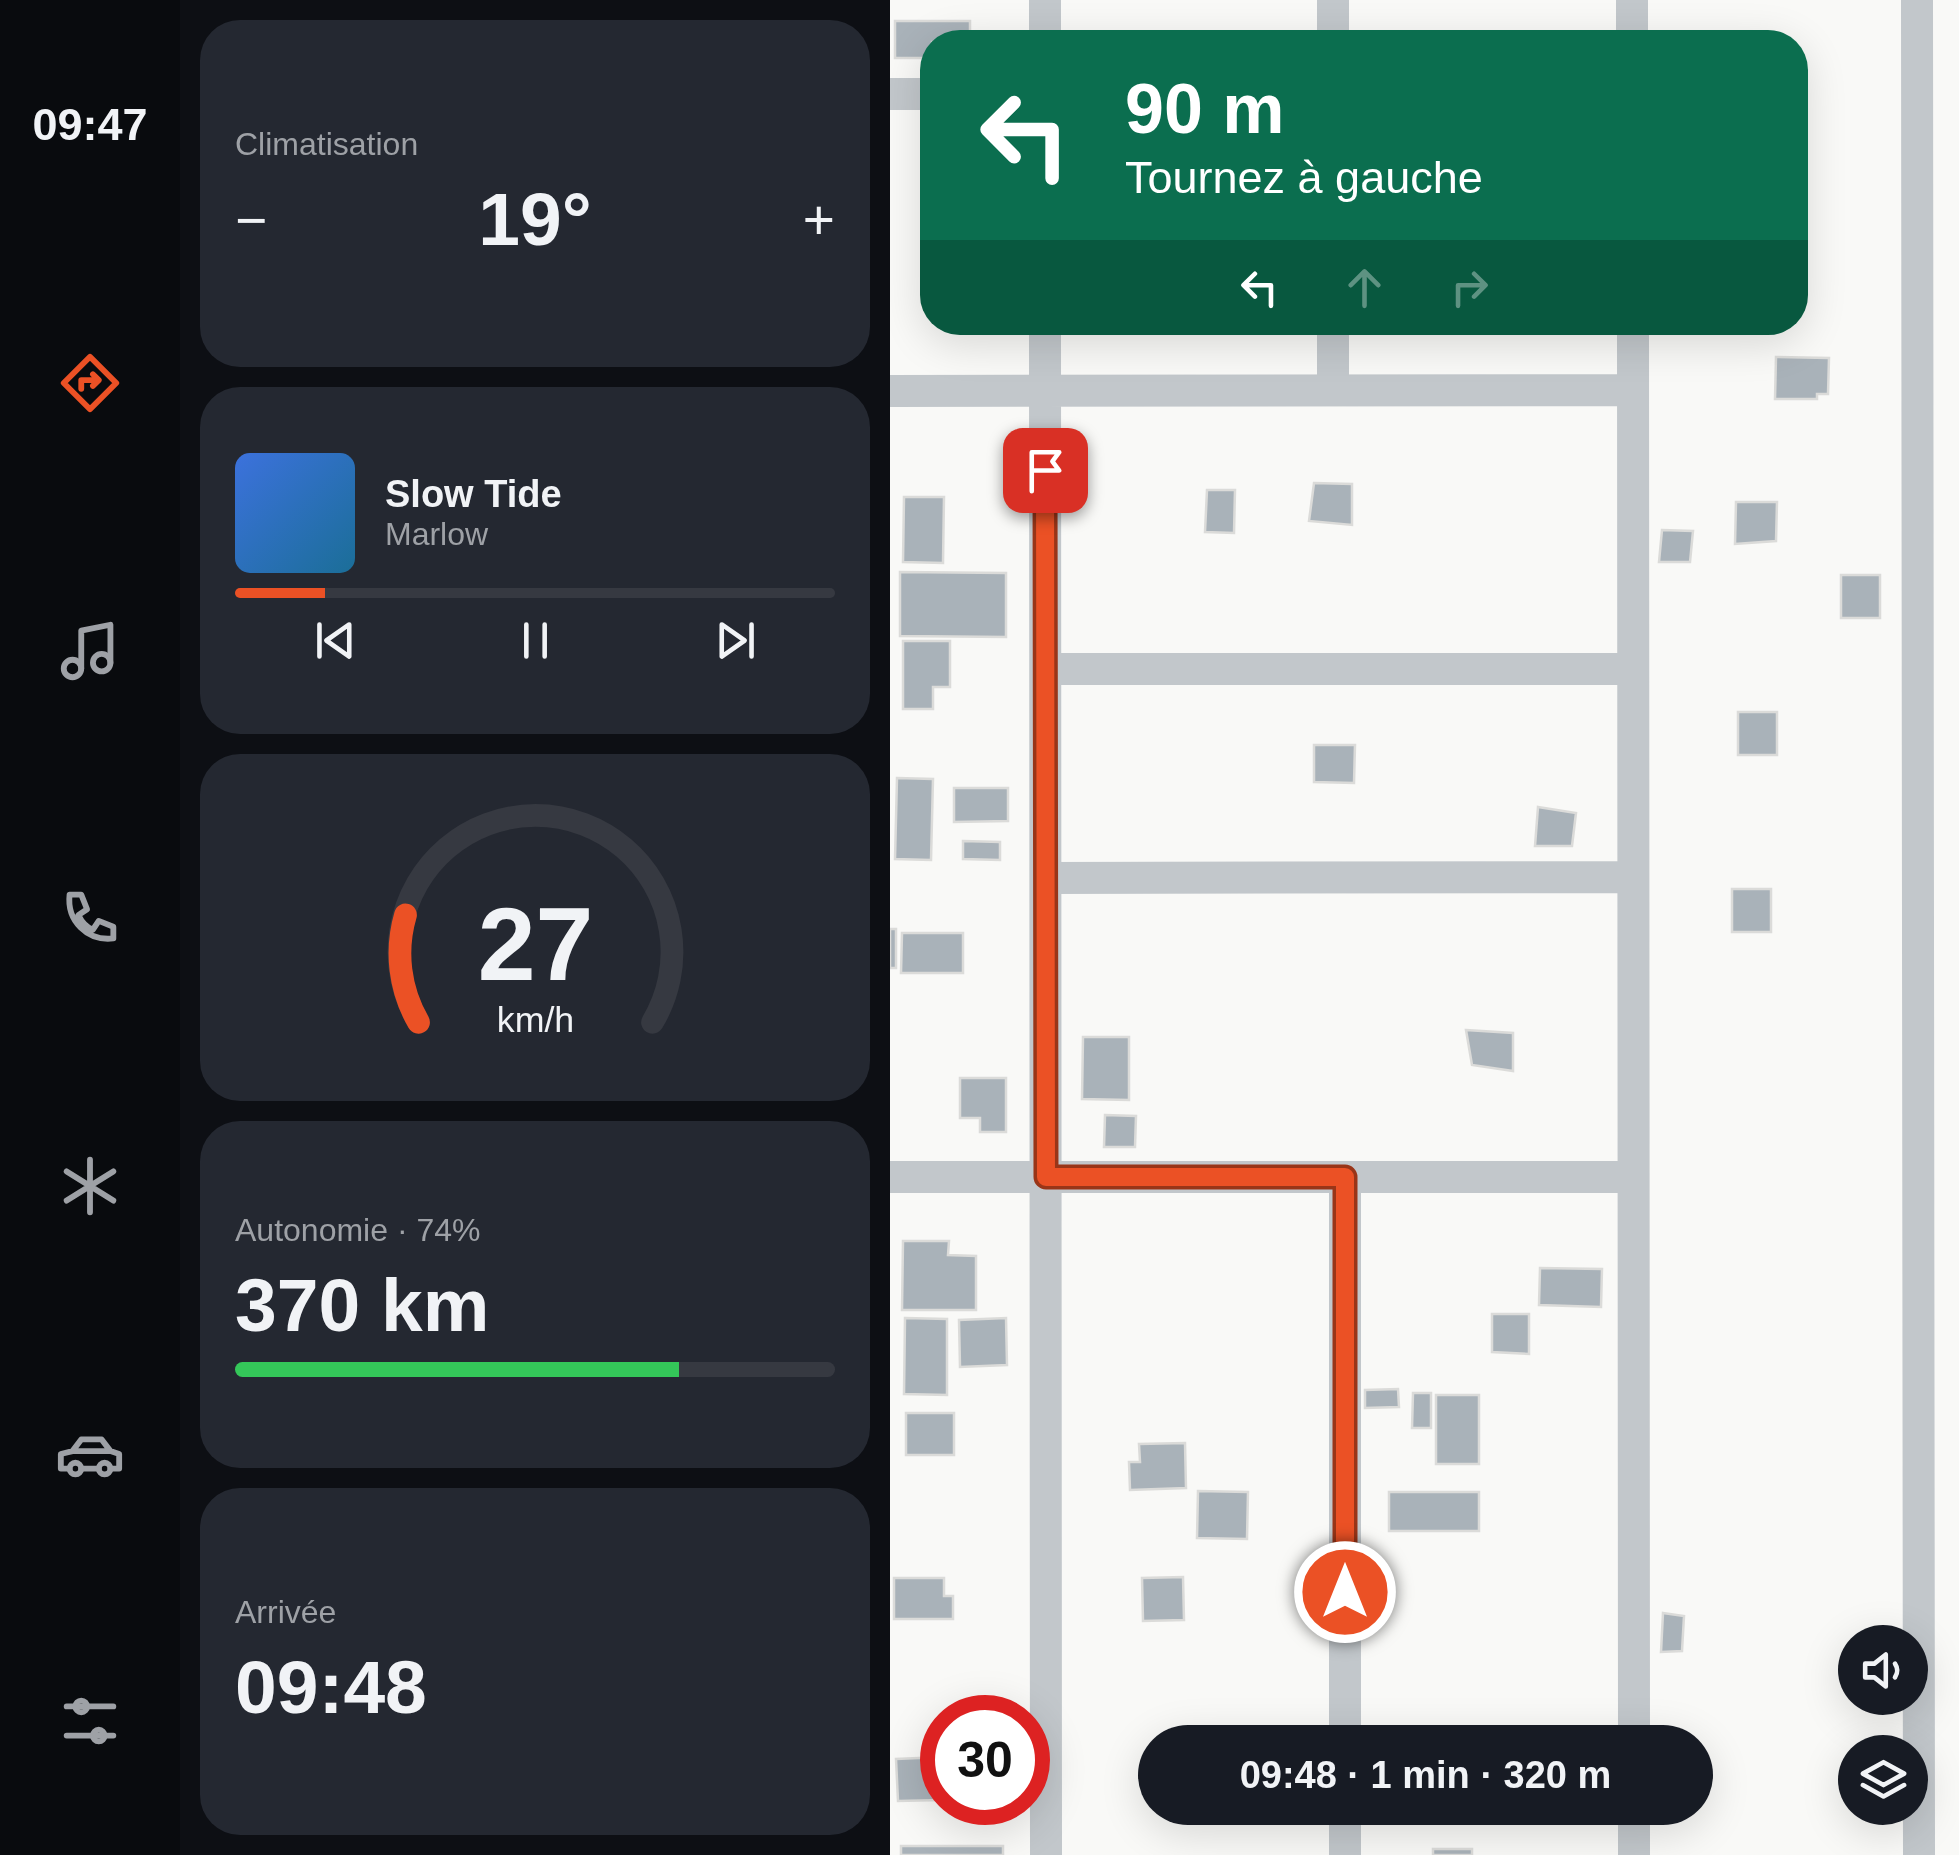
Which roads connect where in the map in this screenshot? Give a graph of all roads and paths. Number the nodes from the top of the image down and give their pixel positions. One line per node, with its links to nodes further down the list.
1 (1045, 0): 5 (street)
2 (1333, 0): 6 (street)
3 (1632, 0): 7 (street)
4 (1918, 0): 32 (street)
5 (1045, 30)
6 (1333, 30)
7 (1632, 30)
8 (890, 94): 9 (street)
9 (920, 94)
10 (1045, 335): 14 (street)
11 (1333, 335): 15 (street)
12 (1632, 335): 16 (street)
13 (890, 390): 14 (street)
14 (1045, 390): 15 (street); 18 (street)
15 (1333, 390): 16 (street)
16 (1633, 390): 17 (street)
17 (1633, 669): 18 (street); 19 (street)
18 (1046, 670): 20 (street)
19 (1633, 877): 20 (street); 23 (street)
20 (1046, 878): 21 (street)
21 (1046, 1177): 22 (street); 24 (street); 29 (street)
22 (1345, 1177): 23 (street); 25 (street)
23 (1633, 1177): 26 (street)
24 (890, 1178)
25 (1345, 1725)
26 (1634, 1725)
27 (1345, 1825): 30 (street)
28 (1634, 1825): 31 (street)
29 (1046, 1855)
30 (1345, 1855)
31 (1634, 1855)
32 (1919, 1855)

